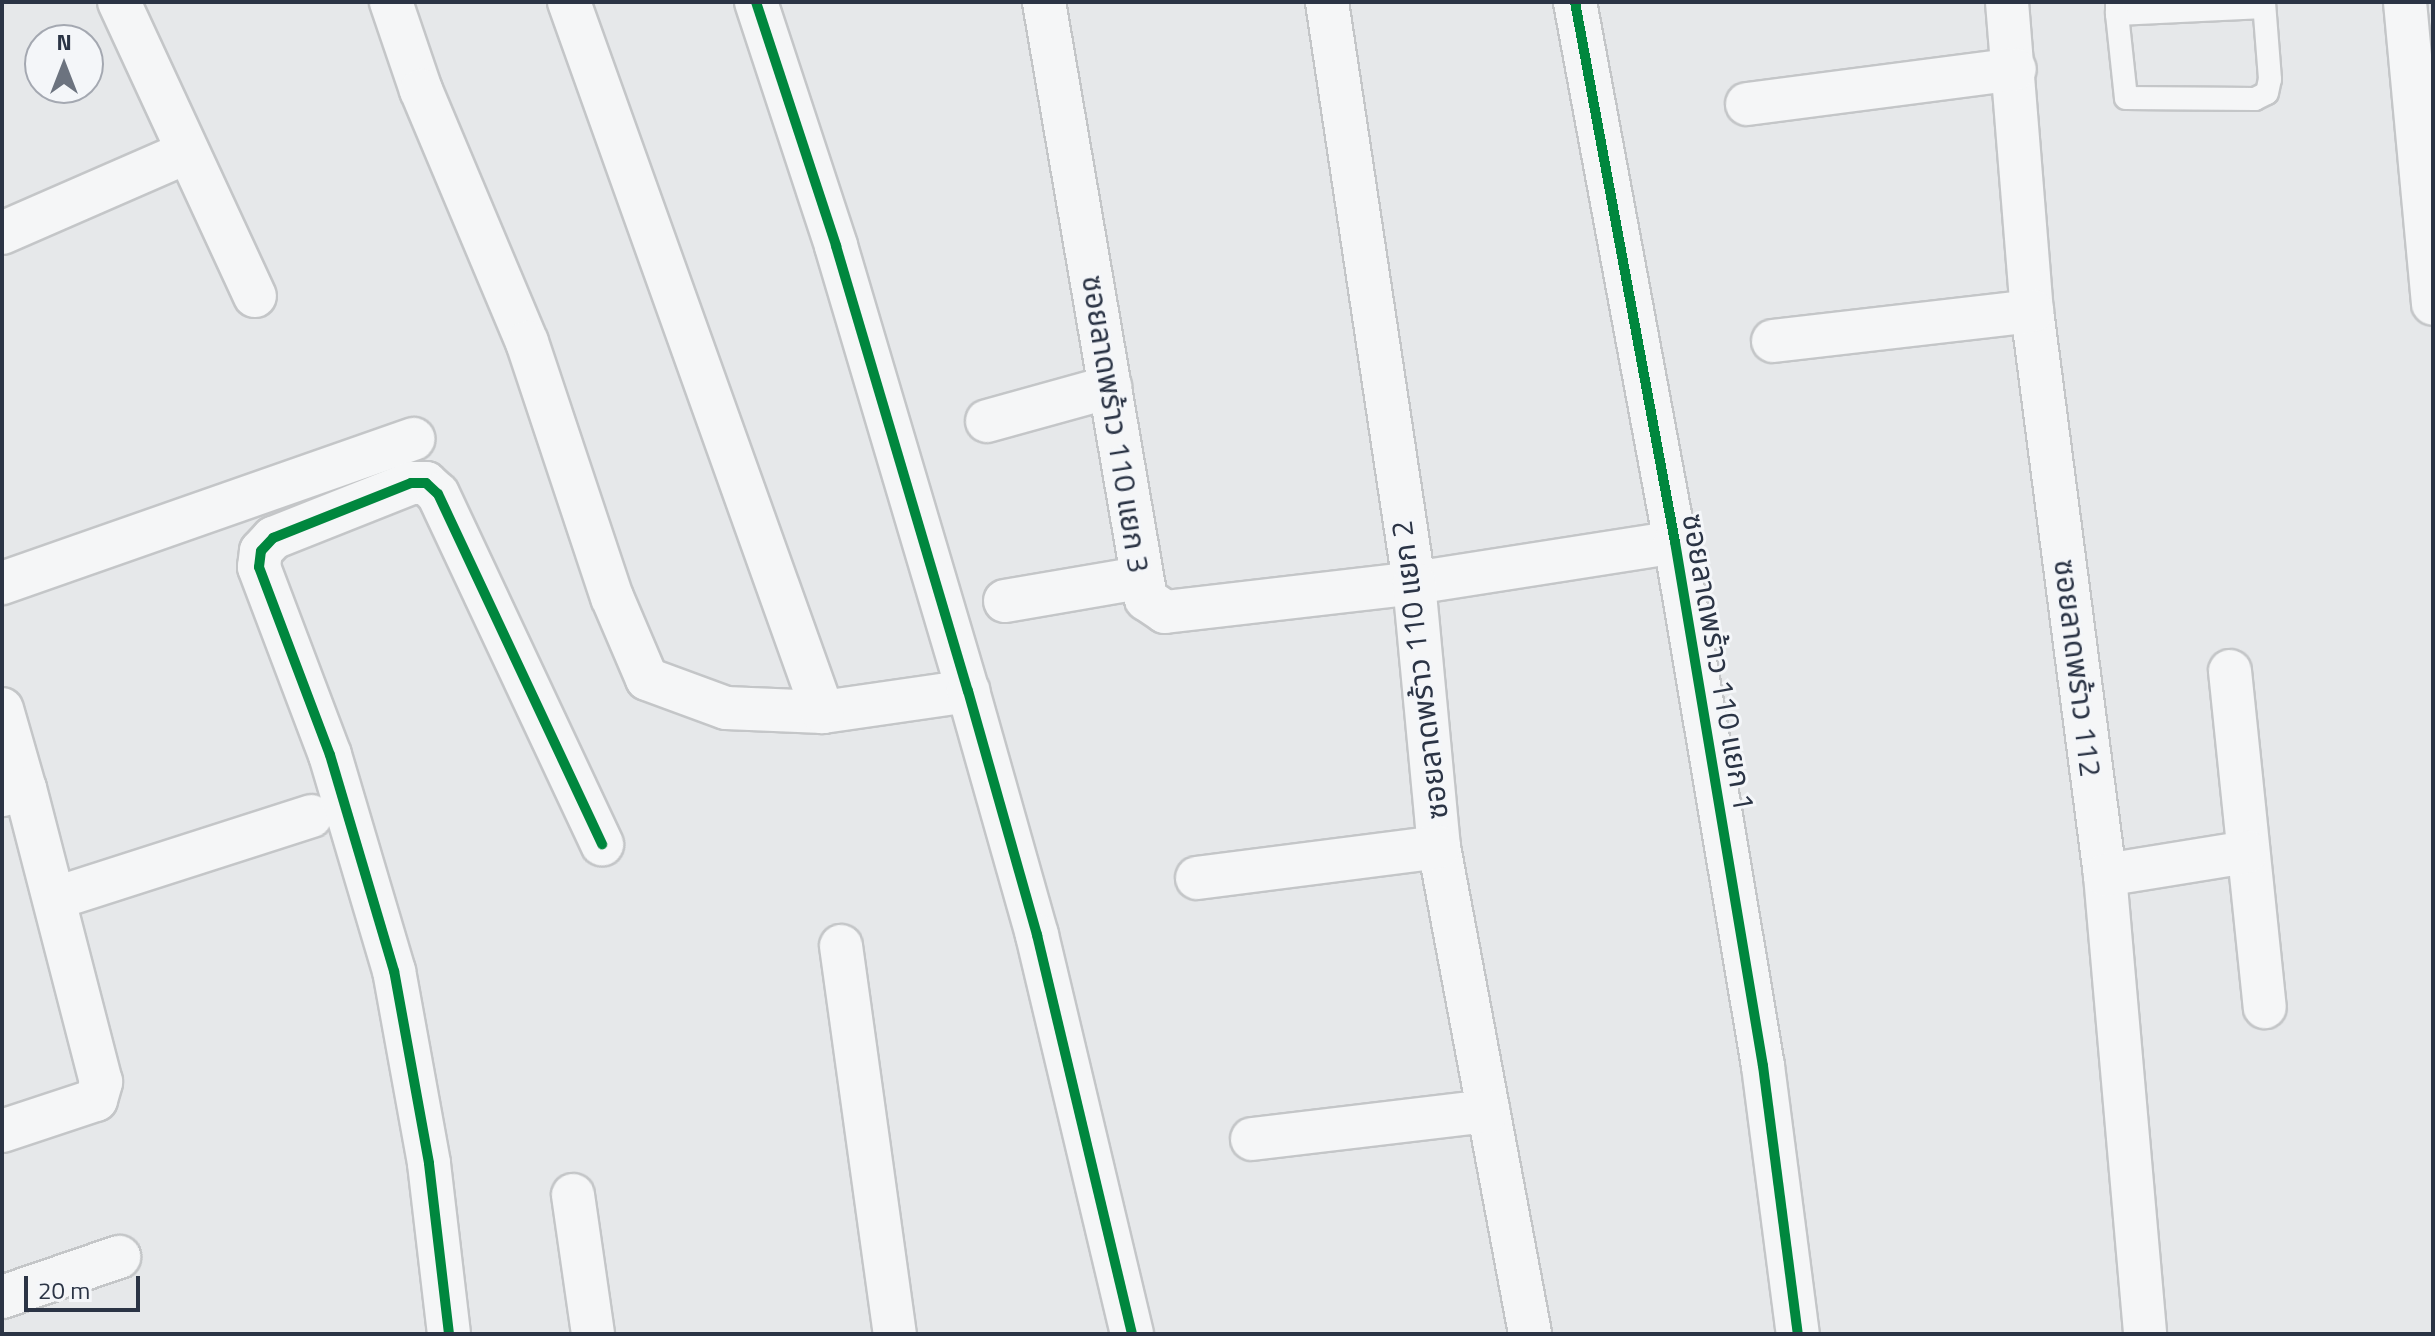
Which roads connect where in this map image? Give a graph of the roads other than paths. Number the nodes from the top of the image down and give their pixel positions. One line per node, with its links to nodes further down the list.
1 (119, 2): 14 (street)
2 (391, 2): 31 (street)
3 (569, 2): 31 (street)
4 (756, 2): 29 (street)
5 (1044, 2): 20 (street, ซอยลาดพร้าว 110 แยก 3)
6 (1327, 2): 26 (street, ซอยลาดพร้าว 110 แยก 2)
7 (1575, 2): 23 (street, ซอยลาดพร้าว 110 แยก 1)
8 (2007, 2): 12 (street, ซอยลาดพร้าว 112)
9 (2405, 2): 17 (street)
10 (2264, 4): 11 (lane); 11 (lane)
11 (2117, 8)
12 (2015, 69): 13 (street); 18 (street, ซอยลาดพร้าว 112)
13 (1747, 104)
14 (185, 153): 15 (street); 16 (street)
15 (2, 233)
16 (255, 296)
17 (2433, 304)
18 (2032, 311): 19 (street); 37 (street, ซอยลาดพร้าว 112)
19 (1773, 341)
20 (1110, 387): 21 (street); 24 (street, ซอยลาดพร้าว 110 แยก 3)
21 (987, 421)
22 (414, 439): 25 (street)
23 (1675, 542): 26 (street, ซอยลาดพร้าว 110 แยก 3); 53 (street, ซอยลาดพร้าว 110 แยก 1)
24 (1140, 578): 26 (street, ซอยลาดพร้าว 110 แยก 3); 27 (street)
25 (2, 583)
26 (1414, 583): 35 (street, ซอยลาดพร้าว 110 แยก 2)
27 (1005, 601)
28 (2230, 671): 36 (street)
29 (968, 691): 31 (street); 51 (street)
30 (2, 709): 32 (street)
31 (823, 712)
32 (14, 792): 39 (street)
33 (311, 816): 39 (street)
34 (602, 844): 48 (street)
35 (1439, 847): 38 (street); 42 (street, ซอยลาดพร้าว 110 แยก 2)
36 (2247, 852): 37 (street); 41 (street)
37 (2105, 875): 54 (street, ซอยลาดพร้าว 112)
38 (1197, 878)
39 (56, 898): 43 (street)
40 (841, 946): 50 (street)
41 (2265, 1007)
42 (1488, 1111): 44 (street); 52 (street, ซอยลาดพร้าว 110 แยก 2)
43 (2, 1131)
44 (1252, 1139)
45 (573, 1195): 49 (street)
46 (119, 1257): 47 (street)
47 (2, 1297)
48 (449, 1334)
49 (593, 1334)
50 (895, 1334)
51 (1132, 1334)
52 (1530, 1334)
53 (1798, 1334)
54 (2145, 1334)

